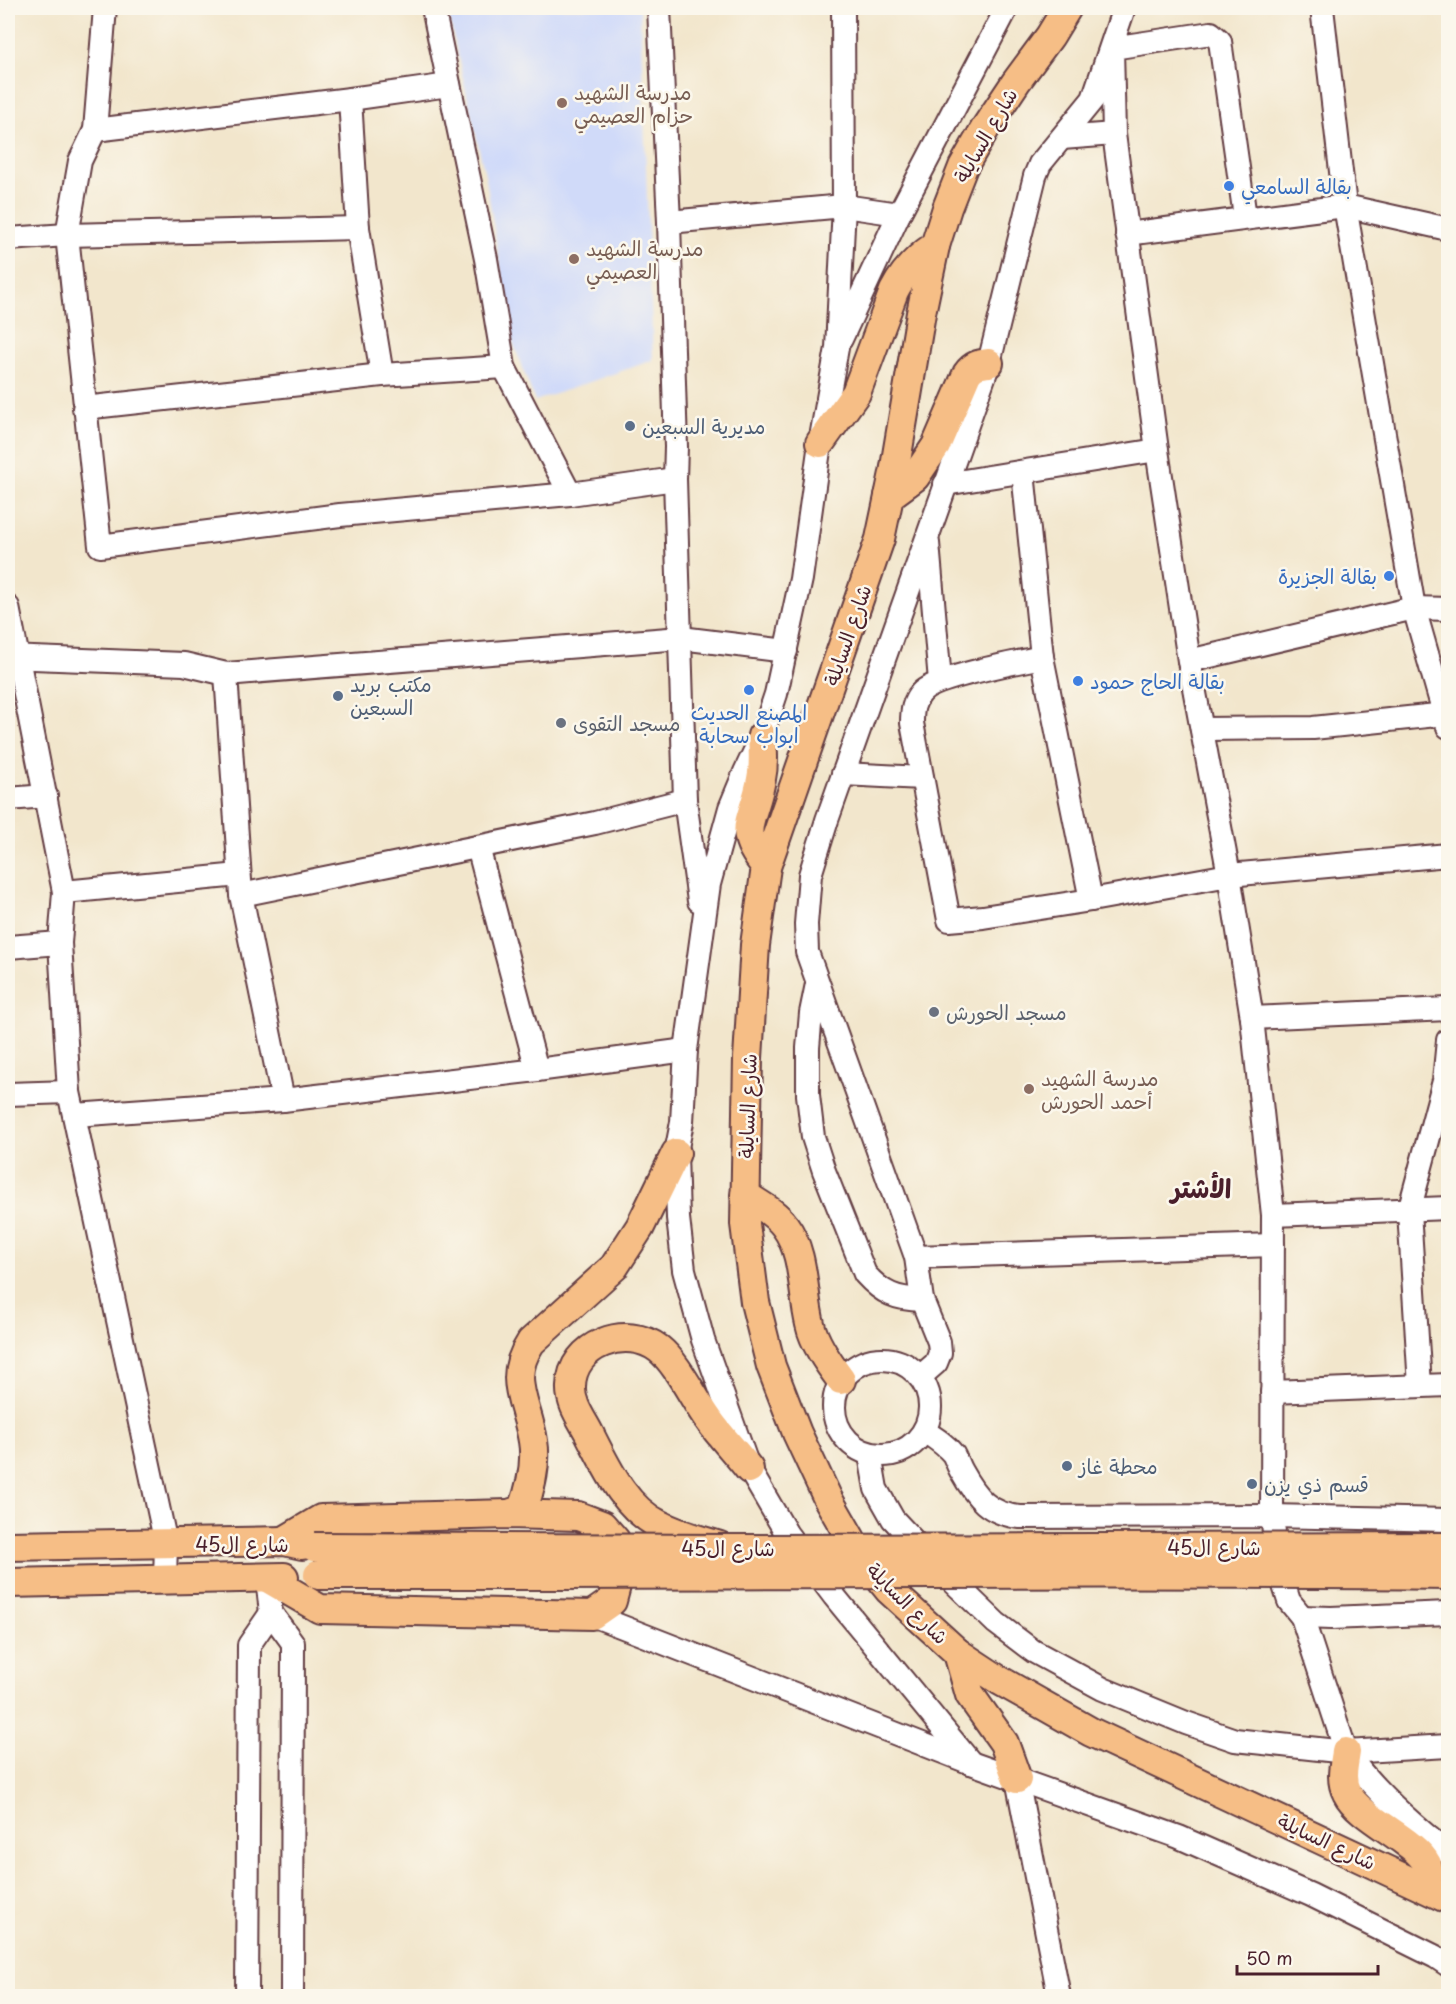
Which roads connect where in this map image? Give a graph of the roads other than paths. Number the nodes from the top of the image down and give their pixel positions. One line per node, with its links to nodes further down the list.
1 (105, 8): 12 (street)
2 (433, 8): 10 (street)
3 (659, 8): 19 (street)
4 (843, 8): 15 (street)
5 (1007, 8): 17 (street)
6 (1067, 8): 25 (main road, شارع السايلة)
7 (1124, 8): 9 (street)
8 (1322, 8): 16 (street)
9 (1112, 48): 13 (street); 14 (street); 18 (street)
10 (449, 85): 11 (street); 28 (street)
11 (350, 99): 12 (street); 20 (street)
12 (95, 130): 23 (street)
13 (1114, 134): 14 (street); 22 (street)
14 (1062, 138): 27 (street)
15 (844, 206): 17 (street); 19 (street); 26 (street)
16 (1345, 206): 18 (street); 21 (street); 40 (street)
17 (899, 214): 26 (street)
18 (1245, 218): 22 (street)
19 (669, 222): 34 (street)
20 (358, 228): 23 (street); 29 (street)
21 (1449, 229)
22 (1127, 234): 32 (street)
23 (68, 235): 24 (street); 30 (street)
24 (8, 239)
25 (935, 246): 31 (main road); 37 (main road, شارع السايلة)
26 (837, 348): 31 (street)
27 (989, 363): 35 (street); 37 (main road)
28 (504, 367): 29 (street); 36 (street)
29 (382, 375): 30 (street)
30 (84, 408): 36 (street)
31 (820, 443): 43 (street)
32 (1157, 450): 33 (street); 46 (street)
33 (1023, 472): 35 (street); 44 (street)
34 (675, 478): 36 (street); 42 (street)
35 (945, 484): 38 (street)
36 (570, 494)
37 (890, 496): 59 (main road, شارع السايلة)
38 (927, 535): 48 (street); 52 (street)
39 (8, 607): 45 (street)
40 (1414, 608): 41 (street); 46 (street); 49 (street)
41 (1449, 609)
42 (681, 638): 43 (street); 47 (street); 56 (street)
43 (786, 651): 51 (street)
44 (1042, 657): 48 (street); 63 (street)
45 (13, 658): 47 (street); 54 (street)
46 (1190, 661): 50 (street)
47 (226, 674): 61 (street)
48 (940, 681): 53 (street)
49 (1447, 720): 50 (street)
50 (1202, 729): 60 (street)
51 (762, 736): 59 (main road); 64 (street)
52 (843, 774): 53 (street); 67 (street)
53 (922, 778): 63 (street)
54 (46, 796): 55 (street); 62 (street)
55 (8, 799)
56 (685, 800): 57 (street); 64 (street)
57 (478, 847): 61 (street); 72 (street)
58 (1449, 855): 60 (street)
59 (766, 867): 78 (main road, شارع السايلة)
60 (1229, 875): 63 (street); 69 (street)
61 (240, 885): 62 (street); 75 (street)
62 (64, 892): 65 (street)
63 (1091, 900)
64 (703, 924): 71 (street)
65 (60, 943): 66 (street); 73 (street)
66 (8, 947)
67 (817, 984): 83 (street); 84 (street)
68 (1449, 1009): 69 (street)
69 (1252, 1018): 81 (street)
70 (1449, 1040): 80 (street)
71 (686, 1050): 72 (street); 77 (street)
72 (537, 1070): 75 (street)
73 (69, 1092): 74 (street); 76 (street)
74 (8, 1094)
75 (283, 1100): 76 (street)
76 (75, 1115): 97 (street)
77 (676, 1154): 92 (street); 93 (main road)
78 (745, 1195): 86 (main road); 109 (main road, شارع السايلة)
79 (1449, 1208): 80 (street)
80 (1409, 1211): 81 (street); 88 (street)
81 (1273, 1215): 82 (street)
82 (1273, 1245): 83 (street); 89 (street)
83 (916, 1257): 84 (street)
84 (922, 1300): 85 (street)
85 (920, 1377): 86 (street); 90 (street)
86 (841, 1380): 91 (street)
87 (1449, 1385): 88 (street)
88 (1420, 1386): 89 (street)
89 (1272, 1392): 94 (street)
90 (924, 1431): 91 (street); 94 (street)
91 (870, 1455): 111 (street)
92 (749, 1469): 100 (main road, bridge); 112 (street)
93 (509, 1514): 96 (main road); 107 (main road)
94 (1272, 1516): 95 (street); 108 (street)
95 (1449, 1520)
96 (284, 1541): 97 (main road, شارع ال45); 100 (main road, شارع ال45, bridge)
97 (166, 1544): 98 (main road, شارع ال45); 103 (street)
98 (8, 1546)
99 (1449, 1547): 100 (main road, شارع ال45, bridge)
100 (731, 1549)
101 (1449, 1575): 102 (main road, شارع ال45, bridge)
102 (267, 1578): 103 (main road, شارع ال45); 105 (street); 107 (main road)
103 (165, 1579): 104 (main road, شارع ال45)
104 (8, 1583)
105 (271, 1613): 117 (street); 118 (street)
106 (1449, 1613): 108 (street)
107 (592, 1615): 112 (street)
108 (1302, 1617): 111 (street)
109 (958, 1653): 113 (main road); 115 (main road, شارع السايلة)
110 (1449, 1746): 111 (street)
111 (1346, 1752): 114 (street); 115 (main road)
112 (971, 1763): 113 (street)
113 (1017, 1779): 116 (street); 119 (street)
114 (1449, 1853)
115 (1437, 1893)
116 (1449, 1965)
117 (247, 1996)
118 (292, 1996)
119 (1059, 1996)

